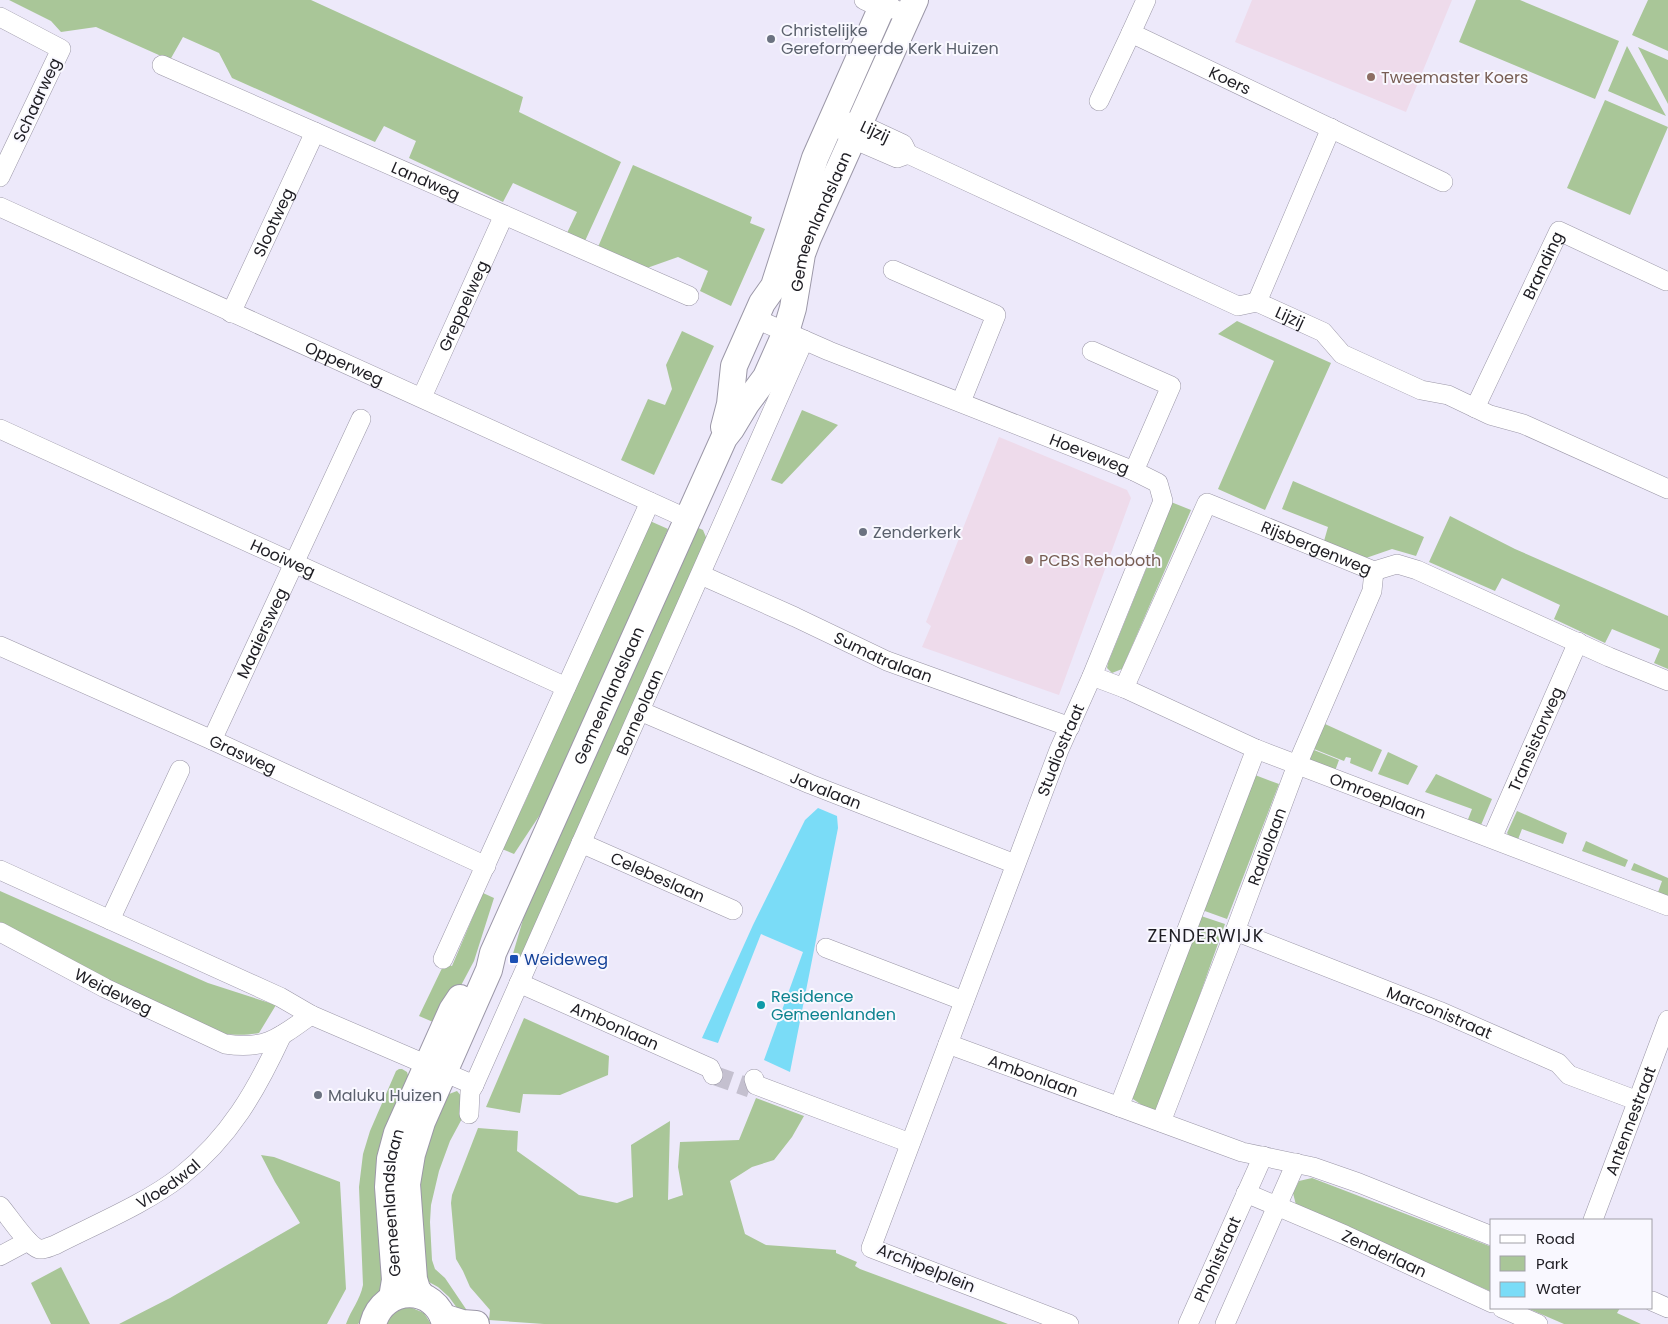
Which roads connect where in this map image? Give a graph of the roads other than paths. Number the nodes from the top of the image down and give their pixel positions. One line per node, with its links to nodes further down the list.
1 (1146, 0): 4 (street)
2 (892, 3): 7 (street, Gemeenlandslaan); 9 (street, Gemeenlandslaan)
3 (0, 17): 11 (street, Schaarweg)
4 (1131, 33): 6 (street); 8 (street, Koers)
5 (162, 65): 10 (street, Landweg)
6 (1100, 101)
7 (832, 120): 9 (street, Lijzij); 20 (street, Gemeenlandslaan)
8 (1331, 128): 12 (street, Koers); 18 (street)
9 (856, 131): 18 (street, Lijzij); 21 (street, Gemeenlandslaan)
10 (315, 132): 14 (street, Landweg); 19 (street, Slootweg)
11 (0, 178)
12 (1443, 182)
13 (0, 207): 19 (street, Opperweg)
14 (504, 214): 17 (street, Landweg); 23 (street, Greppelweg)
15 (893, 270): 24 (street)
16 (1666, 281): 25 (street, Branding)
17 (689, 296)
18 (1256, 302): 25 (street, Lijzij)
19 (231, 313): 23 (street, Opperweg)
20 (754, 318): 21 (street, Hoeveweg); 28 (street, Gemeenlandslaan)
21 (795, 336): 24 (street, Hoeveweg); 28 (street, Gemeenlandslaan); 35 (street, Borneolaan)
22 (1092, 350): 29 (street, Hoeveweg)
23 (422, 398): 31 (street, Opperweg)
24 (961, 402): 29 (street, Hoeveweg)
25 (1475, 408): 30 (street, Lijzij)
26 (361, 418): 33 (street, Maaiersweg)
27 (0, 429): 33 (street, Hooiweg)
28 (724, 438): 32 (street, Gemeenlandslaan)
29 (1134, 472): 38 (street, Studiostraat)
30 (1668, 489)
31 (650, 502): 32 (street, Opperweg); 40 (street)
32 (688, 519): 66 (street, Gemeenlandslaan)
33 (295, 563): 40 (street, Hooiweg); 44 (street, Maaiersweg)
34 (1374, 571): 36 (street, Rijsbergenweg); 41 (street, Rijsbergenweg); 46 (street, Radiolaan)
35 (701, 575): 42 (street, Borneolaan); 43 (street, Sumatralaan)
36 (1578, 642): 39 (street, Rijsbergenweg); 48 (street, Transistorweg)
37 (0, 646): 44 (street, Grasweg)
38 (1092, 676): 41 (street, Omroeplaan); 43 (street, Studiostraat)
39 (1668, 681)
40 (566, 687): 51 (street)
41 (1124, 688): 45 (street, Omroeplaan)
42 (640, 711): 49 (street, Borneolaan); 50 (street, Javalaan)
43 (1070, 727): 50 (street, Studiostraat)
44 (212, 740): 51 (street, Grasweg)
45 (1256, 749): 46 (street, Omroeplaan); 71 (street)
46 (1297, 765): 48 (street, Omroeplaan); 56 (street, Radiolaan)
47 (180, 770): 55 (street)
48 (1492, 838): 53 (street, Omroeplaan)
49 (581, 843): 54 (street, Celebeslaan); 60 (street, Borneolaan)
50 (1015, 864): 61 (street, Studiostraat)
51 (486, 866): 59 (street)
52 (0, 870): 55 (street)
53 (1668, 906)
54 (733, 910)
55 (110, 920): 62 (street)
56 (1235, 931): 70 (street, Marconistraat); 73 (street, Radiolaan)
57 (0, 932): 64 (street, Weideweg)
58 (826, 948): 61 (street)
59 (444, 960)
60 (519, 983): 67 (street, Ambonlaan); 69 (street, Borneolaan)
61 (964, 1001): 65 (street, Studiostraat)
62 (310, 1014): 64 (street, Weideweg); 66 (street)
63 (1668, 1020): 70 (street, Antennestraat)
64 (282, 1035): 82 (street, Vloedwal)
65 (948, 1044): 71 (street, Ambonlaan); 74 (street, Archipelplein)
66 (436, 1069): 69 (street); 84 (street, Gemeenlandslaan); 85 (street, Gemeenlandslaan)
67 (714, 1069)
68 (753, 1084): 74 (street)
69 (474, 1085): 72 (street, Borneolaan)
70 (1638, 1101): 80 (street, Antennestraat)
71 (1119, 1107): 73 (street)
72 (469, 1114)
73 (1161, 1122): 75 (street)
74 (910, 1144): 93 (street, Archipelplein)
75 (1263, 1156): 76 (street); 77 (street, Phohistraat)
76 (1296, 1163): 79 (street, Phohistraat); 81 (street)
77 (1246, 1193): 79 (street, Zenderlaan); 94 (street, Phohistraat)
78 (0, 1206): 82 (street)
79 (1277, 1206): 87 (street, Zenderlaan); 95 (street, Phohistraat)
80 (1593, 1219)
81 (1490, 1235)
82 (28, 1241): 83 (street)
83 (0, 1256)
84 (422, 1296): 85 (street); 90 (street)
85 (392, 1298): 91 (street)
86 (1653, 1301): 88 (street)
87 (1490, 1302)
88 (1668, 1308)
89 (1504, 1309): 96 (street)
90 (444, 1320): 92 (street)
91 (373, 1324)
92 (476, 1324)
93 (1070, 1324)
94 (1188, 1324)
95 (1225, 1324)
96 (1538, 1324)

